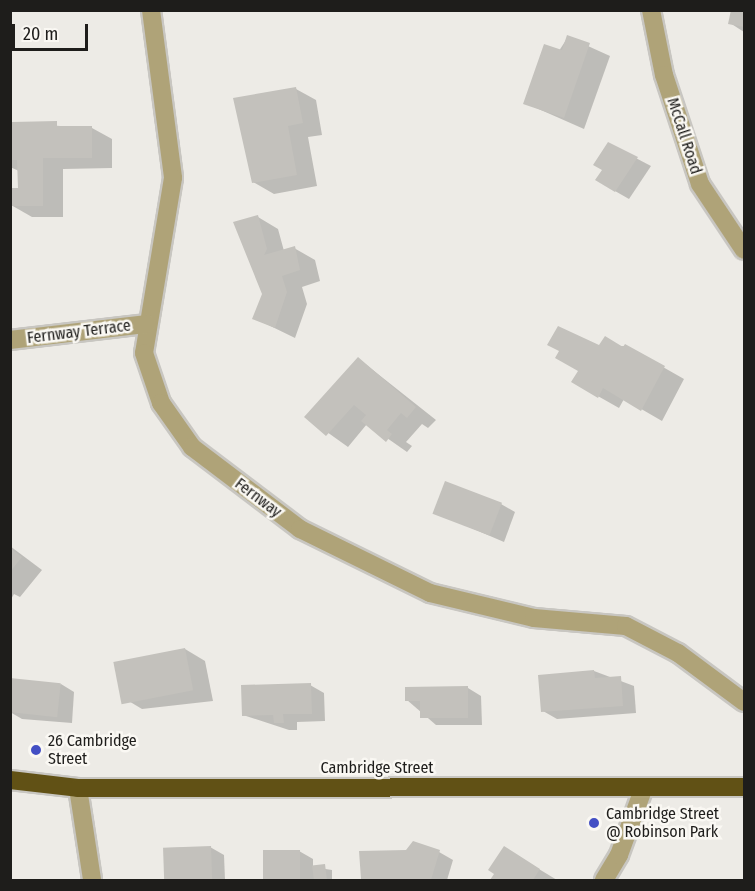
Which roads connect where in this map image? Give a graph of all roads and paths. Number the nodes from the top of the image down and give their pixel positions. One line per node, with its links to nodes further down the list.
1 (151, 10): 4 (street, Fernway)
2 (651, 10): 3 (street, McCall Road)
3 (744, 250)
4 (147, 324): 5 (street, Fernway Terrace); 6 (street, Fernway)
5 (10, 340)
6 (744, 702)
7 (10, 780): 10 (highway, Cambridge Street)
8 (644, 787): 9 (highway, Cambridge Street); 10 (highway, Cambridge Street); 12 (street)
9 (744, 787)
10 (78, 788): 11 (street)
11 (92, 880)
12 (604, 880)

